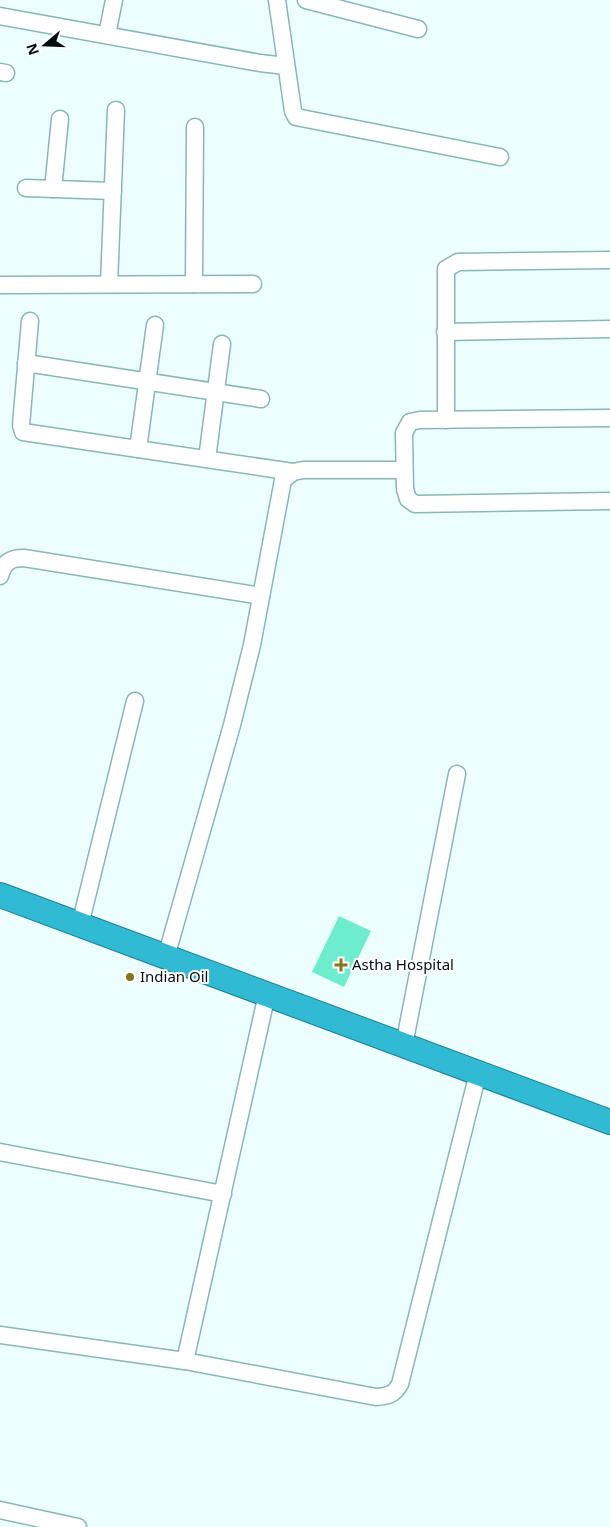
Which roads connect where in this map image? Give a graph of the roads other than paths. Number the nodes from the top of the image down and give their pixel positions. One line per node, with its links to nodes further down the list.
1 (114, 0): 7 (street)
2 (277, 0): 8 (street)
3 (306, 0): 4 (street)
4 (343, 5): 6 (street)
5 (0, 16): 7 (street)
6 (418, 29)
7 (107, 35): 8 (street)
8 (286, 66): 12 (street)
9 (116, 110): 15 (street)
10 (60, 119): 14 (street)
11 (195, 127): 18 (street)
12 (500, 157)
13 (26, 188): 14 (street)
14 (53, 189): 15 (street)
15 (113, 191): 17 (street)
16 (610, 260): 24 (street)
17 (109, 284): 18 (street); 20 (street)
18 (194, 284): 19 (street)
19 (253, 284)
20 (0, 285)
21 (30, 321): 26 (street)
22 (156, 325): 27 (street)
23 (610, 329): 24 (street)
24 (445, 332): 31 (street)
25 (222, 344): 28 (street)
26 (26, 363): 27 (street); 32 (street)
27 (149, 382): 28 (street); 32 (street)
28 (216, 392): 29 (street); 33 (street)
29 (261, 399)
30 (610, 418): 31 (street)
31 (446, 420): 34 (street)
32 (138, 449): 33 (street)
33 (207, 459): 35 (street)
34 (404, 470): 35 (street); 36 (street)
35 (293, 472): 38 (street)
36 (610, 501)
37 (0, 576): 38 (street)
38 (261, 596): 43 (street)
39 (135, 701): 42 (street)
40 (457, 774): 45 (street)
41 (0, 896): 42 (highway)
42 (80, 925): 43 (highway)
43 (166, 957): 44 (highway)
44 (267, 994): 45 (highway); 49 (street)
45 (404, 1045): 46 (highway)
46 (478, 1073): 47 (highway); 51 (street)
47 (610, 1122)
48 (0, 1152): 49 (street)
49 (222, 1194): 51 (street)
50 (0, 1335): 51 (street)
51 (185, 1361)
52 (0, 1510): 53 (street)
53 (78, 1527)

